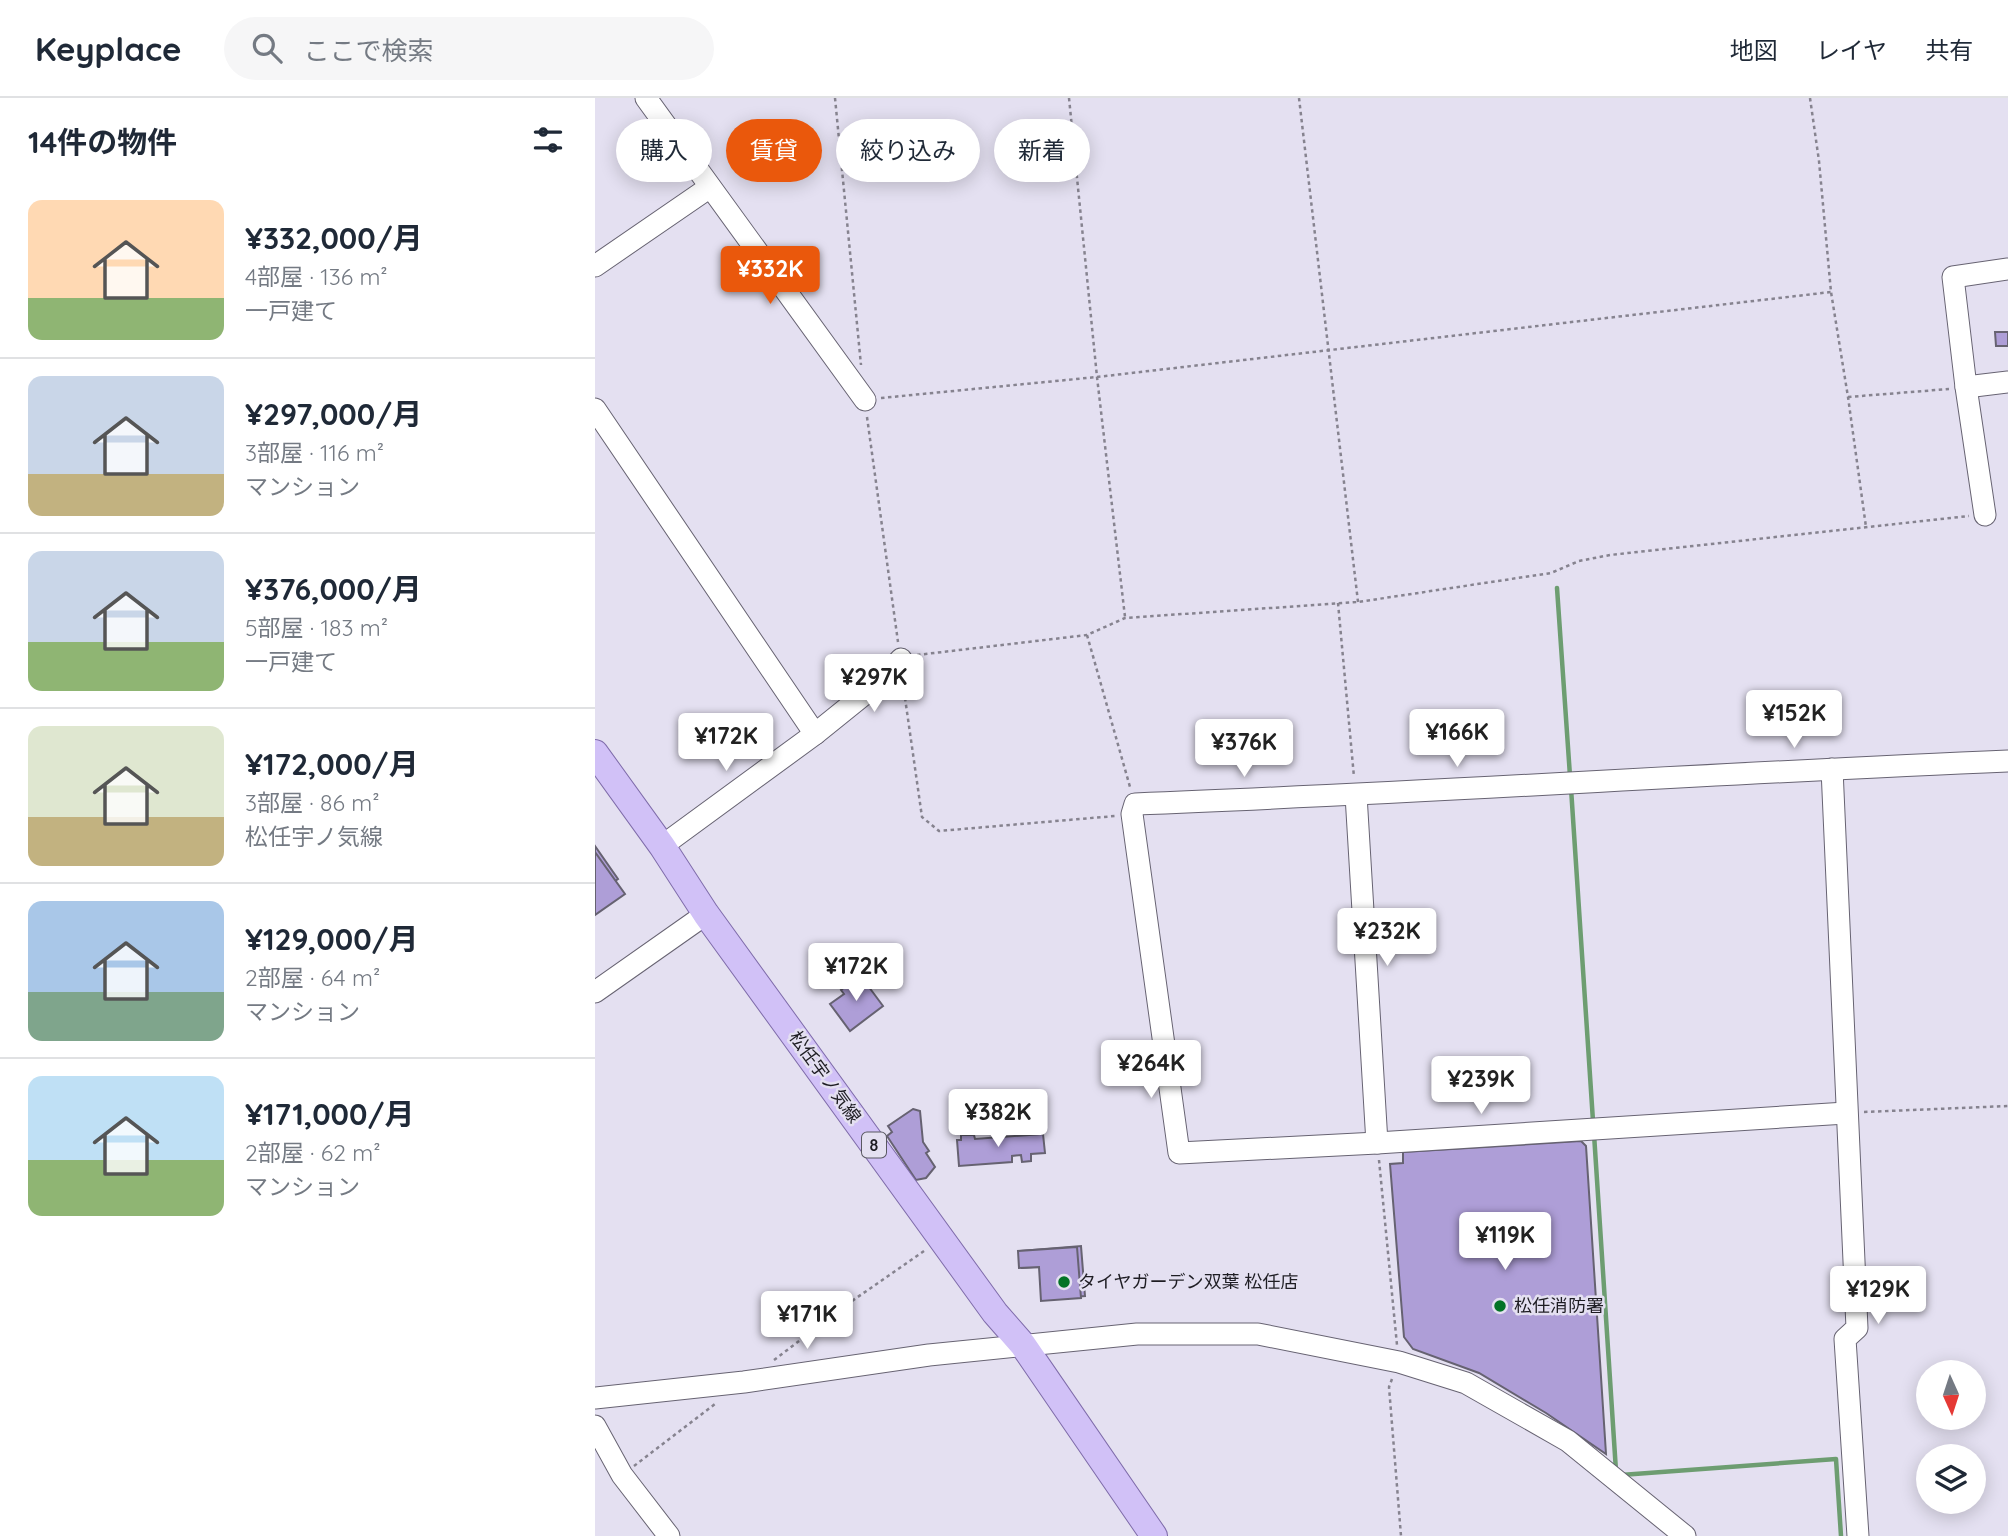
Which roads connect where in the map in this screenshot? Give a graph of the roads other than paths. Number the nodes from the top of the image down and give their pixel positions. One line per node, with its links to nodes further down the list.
1 (646, 98): 2 (street)
2 (710, 187): 3 (street); 7 (street)
3 (595, 266)
4 (2008, 269): 6 (street)
5 (2008, 382): 6 (street)
6 (1966, 387): 9 (street)
7 (865, 400)
8 (595, 410): 11 (street)
9 (1985, 515)
10 (901, 659): 11 (street)
11 (815, 734): 16 (street)
12 (595, 753): 16 (main road, 松任宇ノ気線 / 8)
13 (2008, 761): 14 (street)
14 (1832, 769): 15 (street); 19 (street)
15 (1356, 796): 20 (street); 20 (street)
16 (662, 846): 17 (main road, 松任宇ノ気線 / 8)
17 (706, 914): 18 (street); 21 (main road, 松任宇ノ気線 / 8)
18 (595, 992)
19 (1846, 1113): 20 (street); 27 (street)
20 (1377, 1143)
21 (1023, 1345): 22 (street); 25 (main road, 松任宇ノ気線 / 8); 26 (street)
22 (595, 1398)
23 (595, 1426): 24 (street)
24 (669, 1536)
25 (1154, 1536)
26 (1685, 1536)
27 (1858, 1536)

